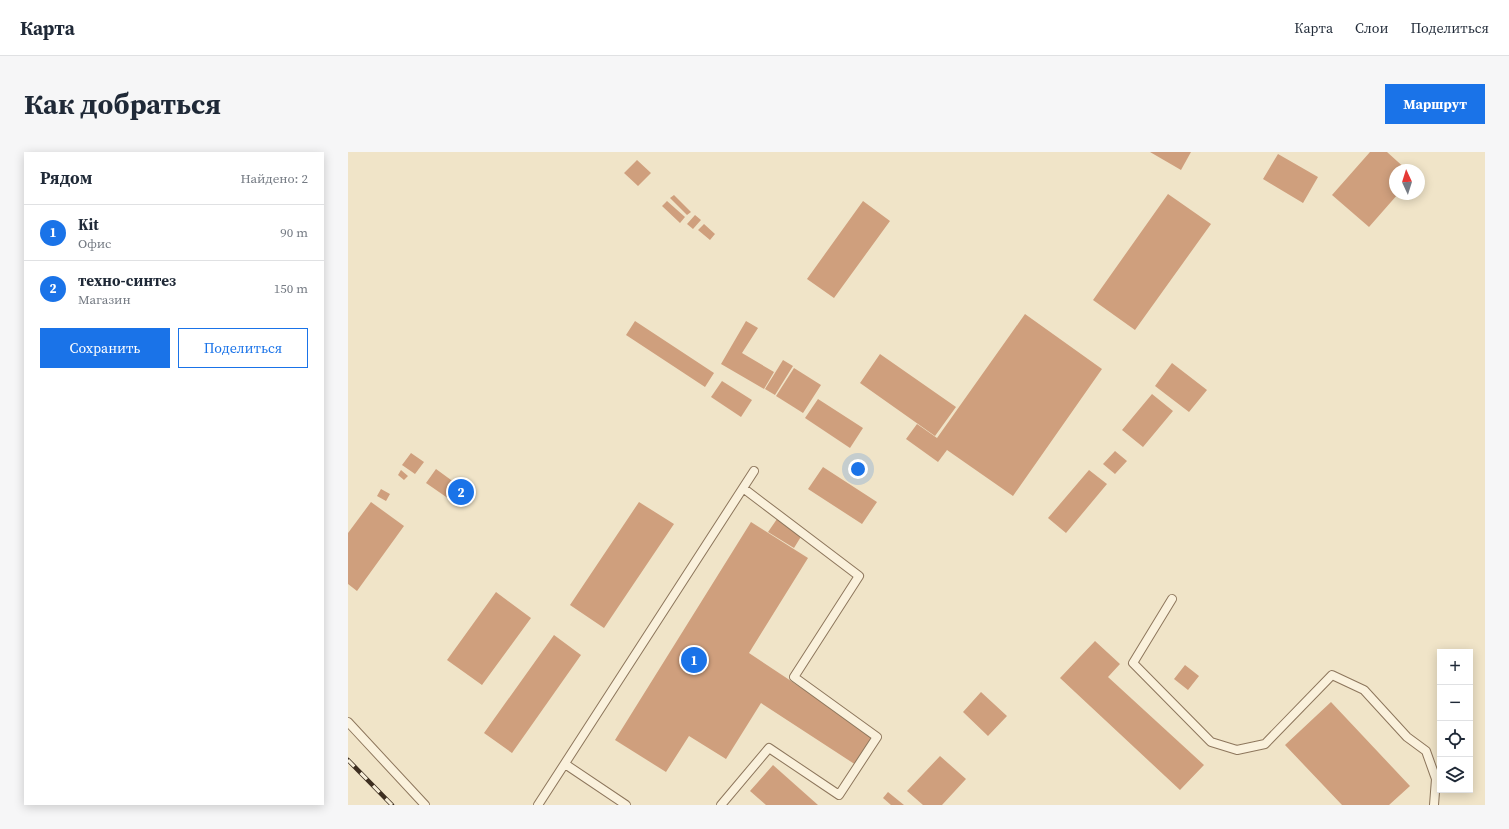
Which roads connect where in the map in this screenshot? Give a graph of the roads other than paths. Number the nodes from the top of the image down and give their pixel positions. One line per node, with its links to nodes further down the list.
1 (754, 471): 2 (lane)
2 (742, 488): 5 (lane); 9 (lane)
3 (1172, 599): 10 (lane)
4 (348, 722): 6 (lane)
5 (565, 764): 7 (lane); 8 (lane)
6 (425, 805)
7 (538, 805)
8 (626, 805)
9 (720, 805)
10 (1434, 805)

